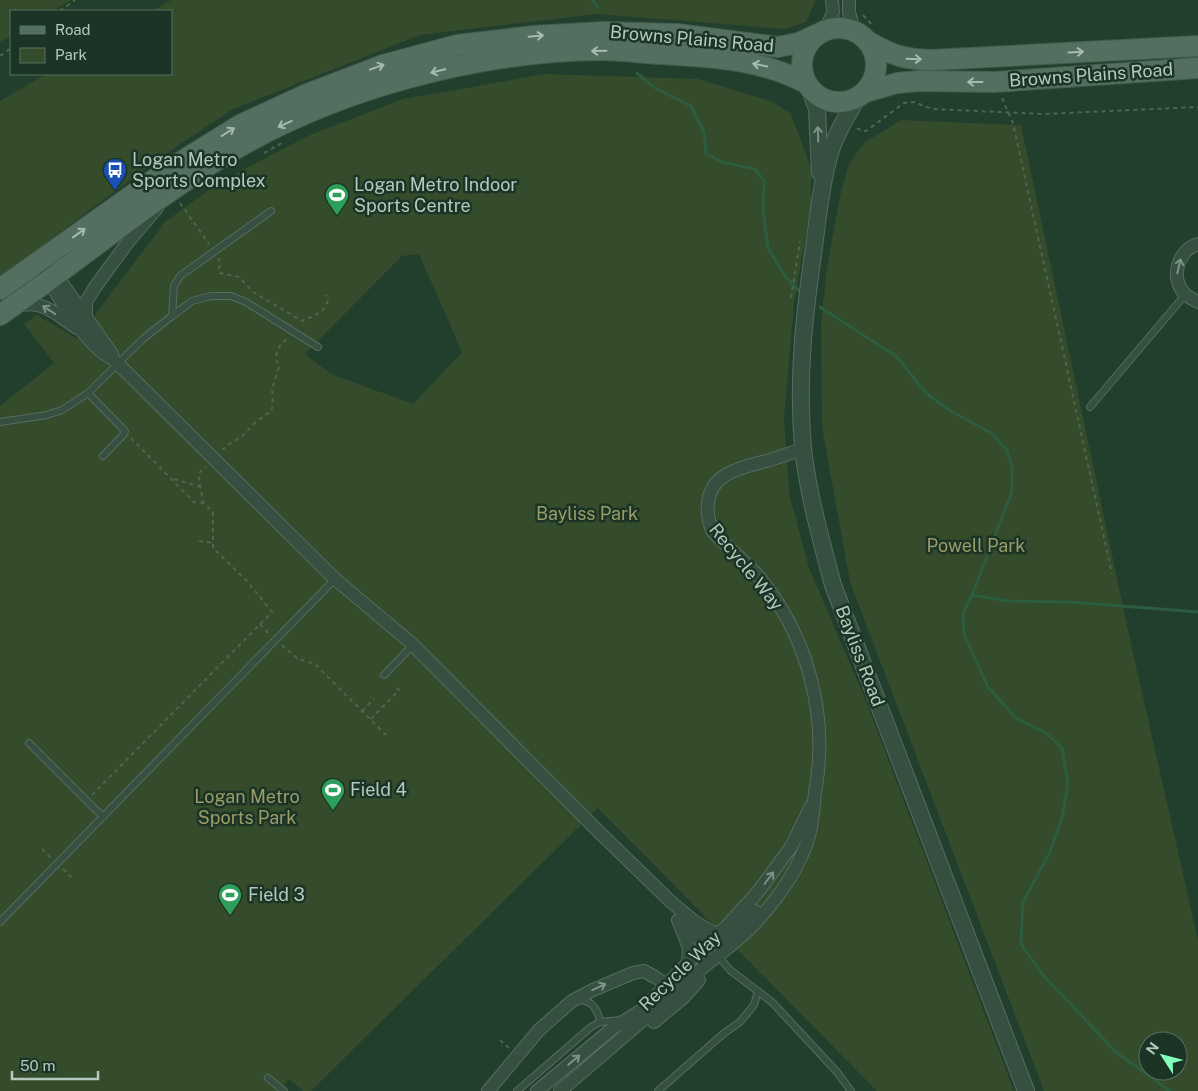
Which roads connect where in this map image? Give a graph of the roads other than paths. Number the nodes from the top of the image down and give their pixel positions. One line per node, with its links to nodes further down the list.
1 (832, 0): 3 (street)
2 (849, 0): 4 (street)
3 (822, 32): 4 (main road); 7 (main road); 13 (main road, Browns Plains Road, one-way to 3)
4 (862, 37): 5 (main road, Browns Plains Road, one-way to 5); 8 (main road)
5 (1198, 46)
6 (1198, 68): 8 (main road, Browns Plains Road, one-way to 8)
7 (808, 86): 8 (main road); 9 (main road, Browns Plains Road, one-way to 9); 10 (street, Bayliss Road, one-way to 7)
8 (861, 95): 10 (street, Bayliss Road)
9 (176, 199): 14 (main road, Browns Plains Road); 19 (street)
10 (821, 200): 27 (street, Bayliss Road)
11 (270, 211): 20 (lane)
12 (1198, 244): 16 (street, one-way to 12)
13 (40, 262): 14 (street); 15 (main road, Browns Plains Road)
14 (53, 279): 18 (main road, Browns Plains Road); 19 (street); 21 (street)
15 (0, 289)
16 (1185, 295): 17 (street); 25 (lane)
17 (1198, 302)
18 (5, 312): 21 (street, one-way to 18)
19 (86, 316): 23 (street)
20 (172, 316): 22 (lane); 23 (lane)
21 (83, 332): 23 (street)
22 (318, 347)
23 (116, 362): 24 (lane); 29 (street)
24 (88, 394): 26 (lane); 28 (lane)
25 (1090, 408)
26 (0, 422)
27 (803, 449): 33 (street, Recycle Way); 56 (street, Bayliss Road)
28 (103, 456)
29 (335, 579): 30 (street); 34 (lane)
30 (413, 645): 31 (lane); 36 (street)
31 (384, 675)
32 (29, 743): 34 (lane)
33 (813, 802): 35 (street, Recycle Way); 38 (street, Recycle Way, one-way to 33)
34 (103, 817): 37 (lane)
35 (798, 863): 39 (street); 40 (street, Recycle Way)
36 (673, 906): 38 (street); 39 (street); 41 (street)
37 (0, 922)
38 (719, 933): 39 (street, Recycle Way)
39 (706, 944): 41 (street, Recycle Way)
40 (718, 956): 43 (lane); 52 (street); 53 (street)
41 (688, 963): 42 (street, Recycle Way)
42 (667, 985): 44 (street, one-way to 42); 45 (street, Recycle Way)
43 (758, 991): 54 (lane); 55 (lane)
44 (572, 1001): 46 (lane); 49 (street)
45 (625, 1020): 46 (lane); 51 (street, Recycle Way, one-way to 45)
46 (600, 1022): 50 (lane)
47 (268, 1078): 48 (lane)
48 (284, 1091)
49 (488, 1091)
50 (517, 1091)
51 (537, 1091)
52 (560, 1091)
53 (572, 1091)
54 (658, 1091)
55 (851, 1091)
56 (1026, 1091)

